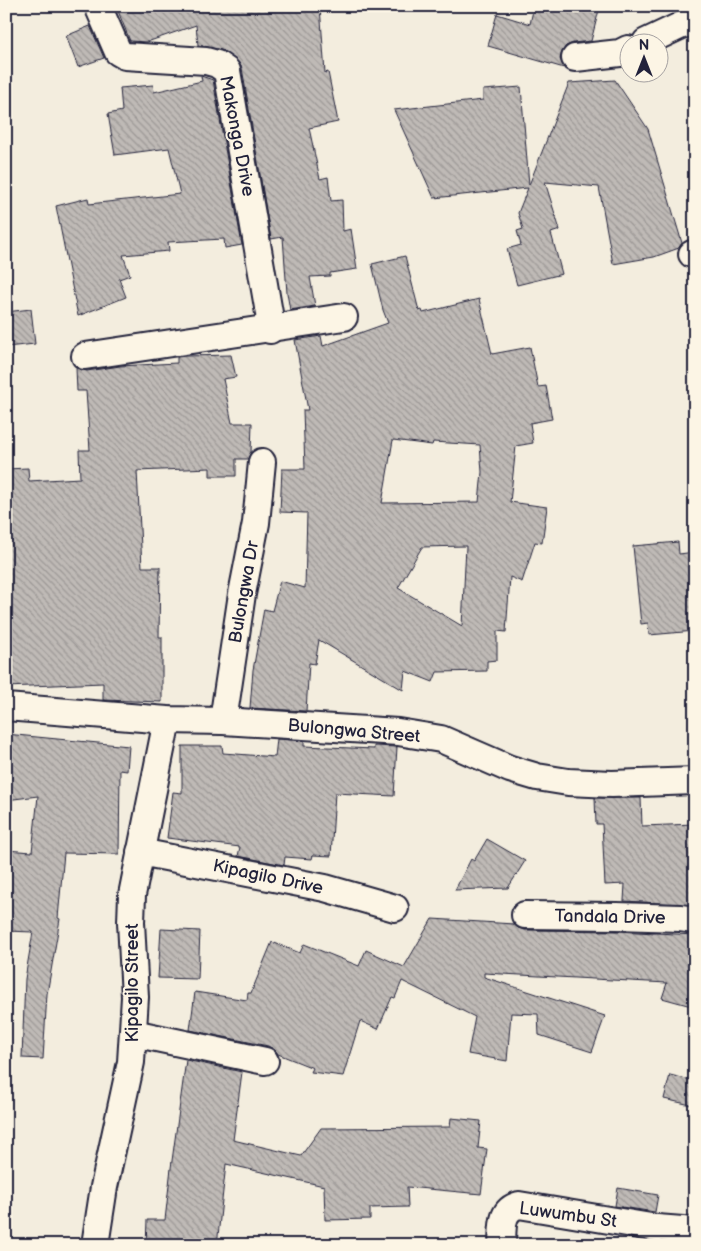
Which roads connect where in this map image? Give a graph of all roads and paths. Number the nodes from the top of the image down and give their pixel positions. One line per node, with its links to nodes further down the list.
1 (98, 6): 7 (street, Makonga Drive)
2 (695, 22): 3 (street)
3 (667, 32)
4 (618, 53): 5 (street)
5 (575, 58)
6 (344, 317): 7 (street)
7 (270, 330): 8 (street)
8 (85, 356)
9 (262, 462): 12 (street, Bulongwa Dr)
10 (6, 707): 11 (street, Bulongwa Street)
11 (167, 720): 12 (street, Bulongwa Street); 14 (street, Kipagilo Street)
12 (224, 721): 13 (street, Bulongwa Street)
13 (695, 781)
14 (140, 852): 15 (street, Kipagilo Drive); 18 (street, Kipagilo Street)
15 (395, 908)
16 (525, 915): 17 (street, Tandala Drive)
17 (695, 920)
18 (133, 1033): 19 (street); 21 (street, Kipagilo Street)
19 (265, 1062)
20 (695, 1231): 22 (street, Luwumbu St)
21 (95, 1245)
22 (502, 1245)

